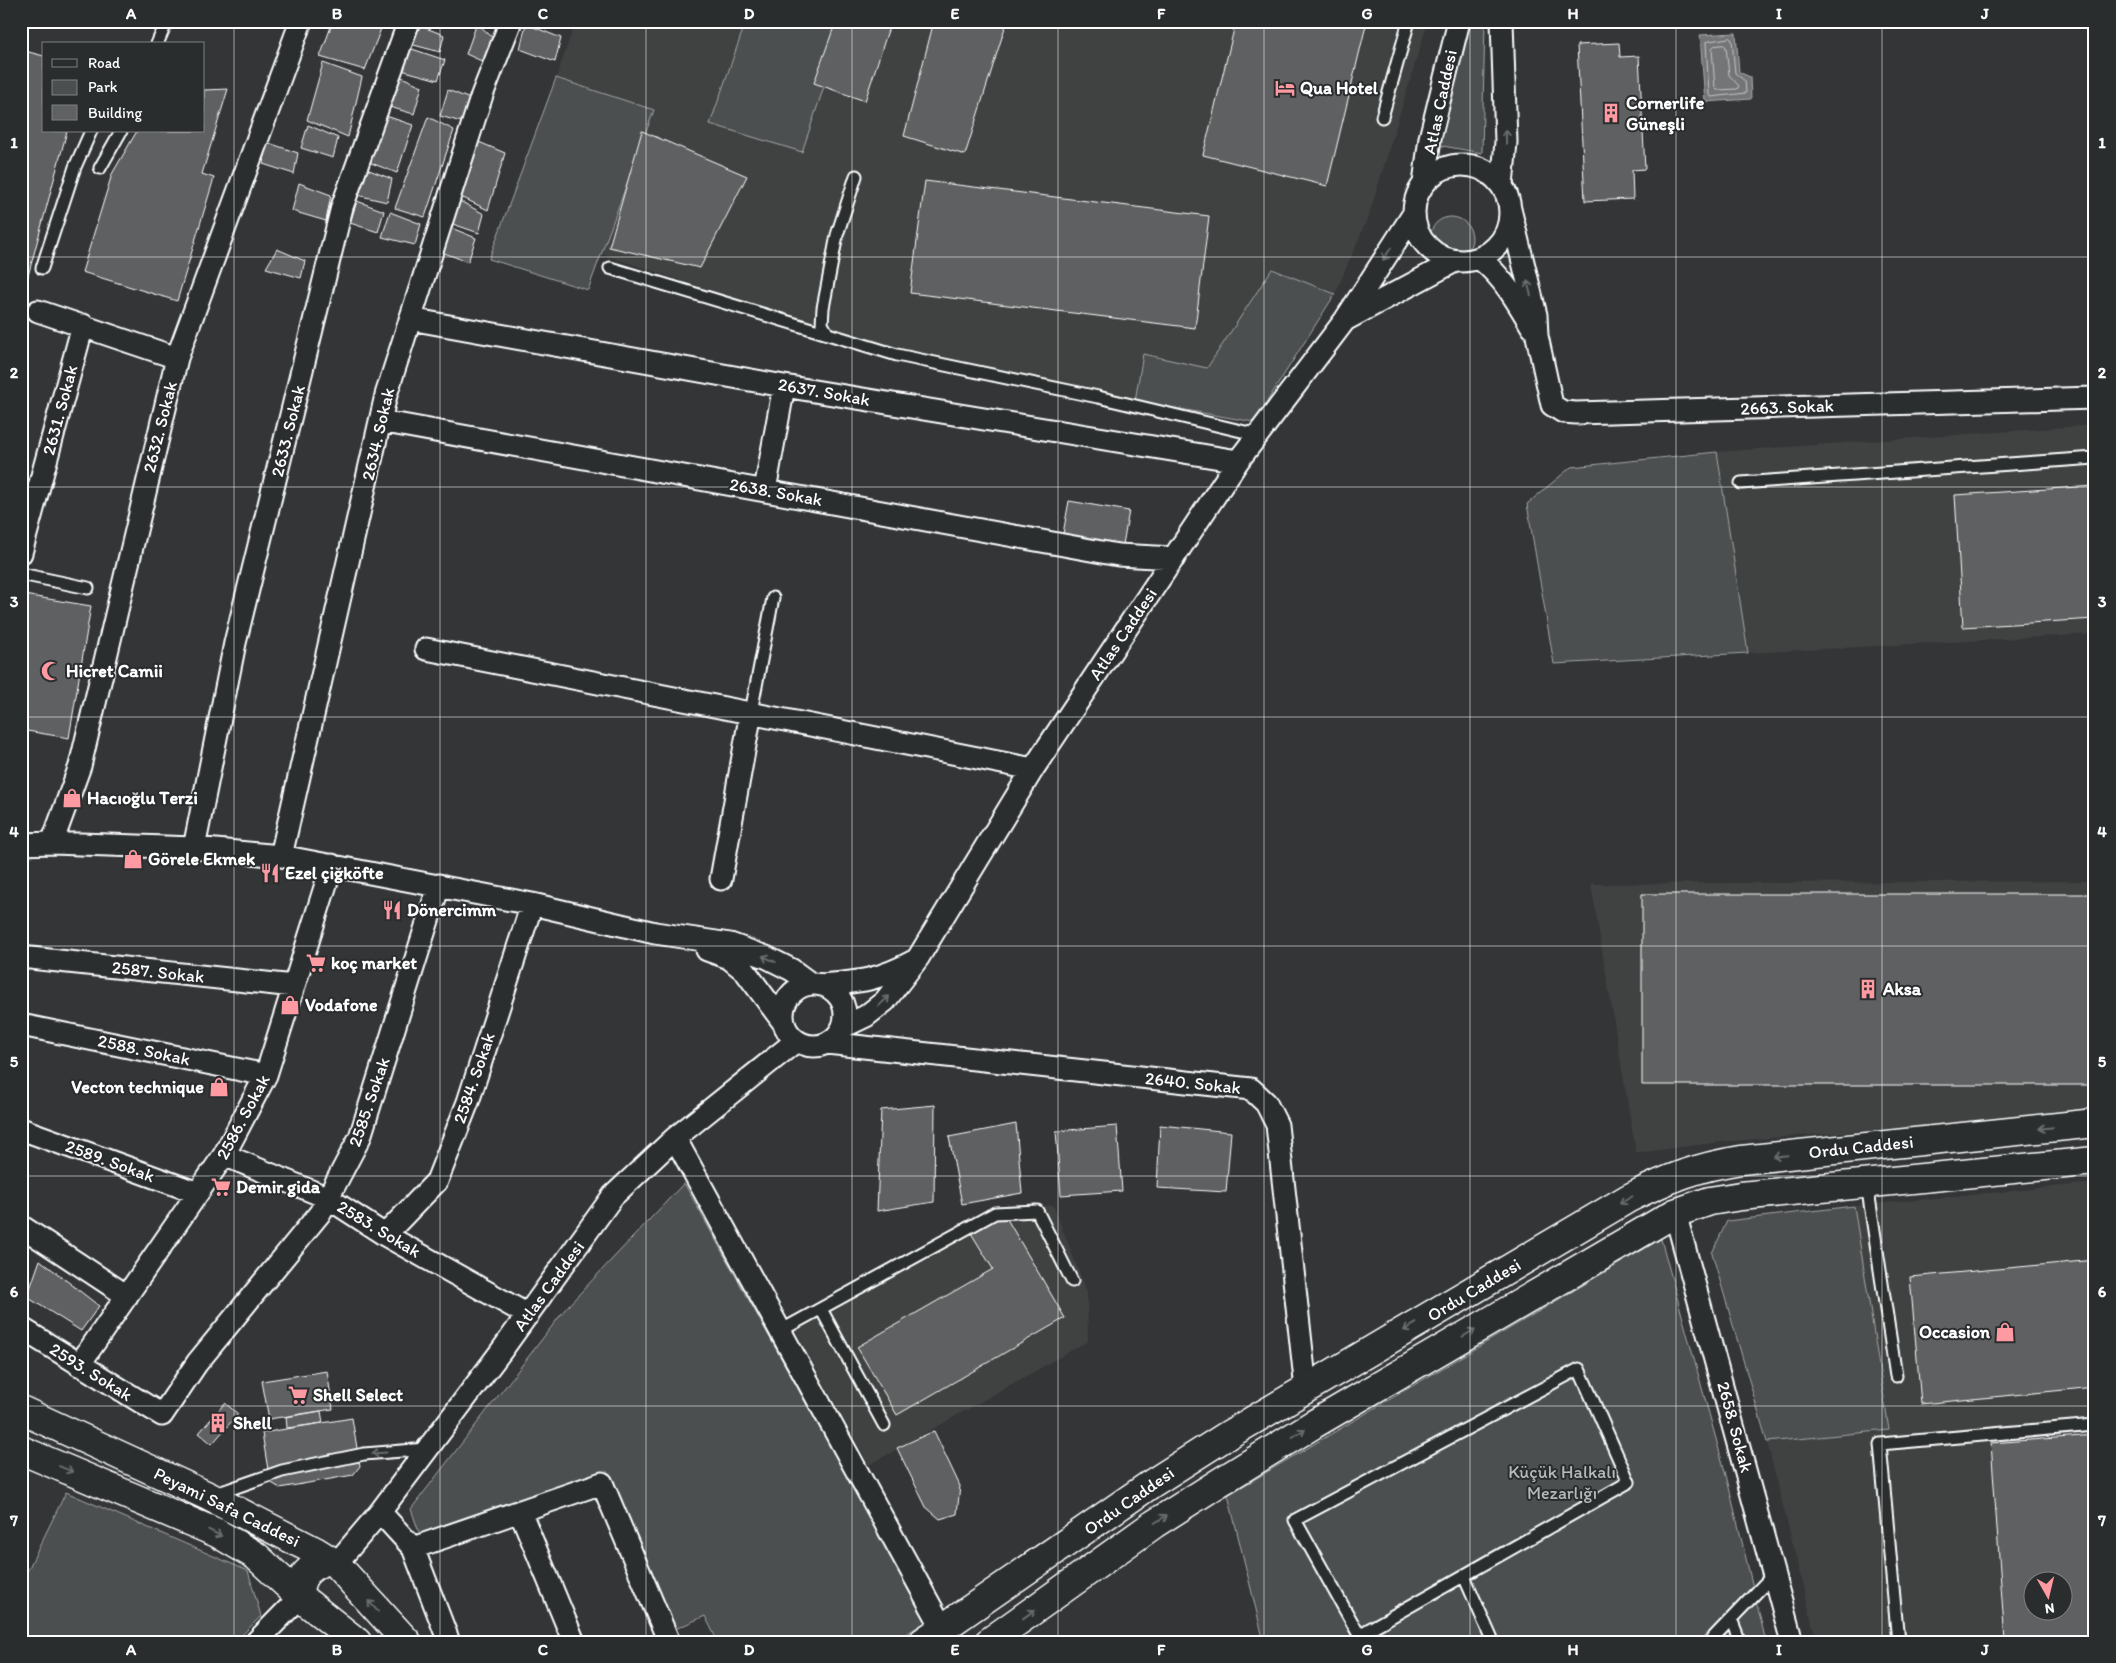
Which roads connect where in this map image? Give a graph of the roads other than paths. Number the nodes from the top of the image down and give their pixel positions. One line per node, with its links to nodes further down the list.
1 (167, 21): 8 (lane)
2 (301, 21): 28 (street, 2632. Sokak)
3 (409, 21): 47 (street, 2633. Sokak)
4 (511, 21): 23 (street, 2634. Sokak)
5 (1409, 21): 9 (lane)
6 (1459, 21): 14 (street, Atlas Caddesi)
7 (1502, 21): 15 (street, one-way to 7)
8 (159, 42)
9 (1382, 117)
10 (91, 132): 20 (lane)
11 (121, 132): 12 (lane)
12 (100, 168)
13 (856, 176): 26 (lane)
14 (1424, 183): 15 (street); 17 (street)
15 (1502, 185): 16 (street)
16 (1510, 209): 18 (street); 27 (street, one-way to 16)
17 (1414, 213): 19 (street); 24 (street, Atlas Caddesi, one-way to 24)
18 (1479, 258): 19 (street); 27 (street)
19 (1455, 261): 24 (street, Atlas Caddesi)
20 (42, 268)
21 (610, 268): 26 (lane)
22 (38, 311): 25 (street)
23 (410, 318): 29 (street, 2637. Sokak); 31 (street, 2634. Sokak)
24 (1345, 320): 32 (street, Atlas Caddesi)
25 (83, 325): 28 (street); 37 (street, 2631. Sokak)
26 (828, 334): 32 (lane)
27 (1537, 336): 30 (street, 2663. Sokak)
28 (177, 358): 45 (street, 2632. Sokak)
29 (784, 386): 34 (street, 2637. Sokak); 36 (street)
30 (2095, 398)
31 (380, 421): 36 (street, 2638. Sokak); 48 (street, 2634. Sokak)
32 (1258, 435): 34 (street, Atlas Caddesi)
33 (2095, 458): 35 (lane)
34 (1238, 461): 38 (street, Atlas Caddesi)
35 (1741, 483)
36 (765, 490): 38 (street, 2638. Sokak)
37 (21, 553)
38 (1174, 558): 44 (street, Atlas Caddesi)
39 (21, 574): 40 (lane)
40 (88, 588)
41 (774, 598): 43 (lane)
42 (426, 649): 43 (street)
43 (751, 712): 44 (street); 50 (street)
44 (1033, 769): 55 (street, Atlas Caddesi)
45 (52, 843): 46 (street); 47 (street)
46 (21, 844)
47 (194, 848): 48 (street)
48 (282, 856): 49 (street)
49 (332, 865): 51 (street); 57 (street, 2586. Sokak)
50 (721, 879)
51 (439, 886): 52 (street); 71 (street, 2585. Sokak)
52 (532, 904): 53 (street); 74 (street, 2584. Sokak)
53 (654, 933): 56 (street, one-way to 53); 58 (street)
54 (21, 957): 57 (street, 2587. Sokak)
55 (918, 958): 56 (street); 60 (street, Atlas Caddesi, one-way to 55)
56 (816, 984): 58 (street); 60 (street)
57 (294, 986): 63 (street, 2586. Sokak)
58 (783, 1022): 61 (street)
59 (21, 1025): 63 (street, 2588. Sokak)
60 (843, 1027): 62 (street)
61 (796, 1040): 62 (street); 66 (street, Atlas Caddesi)
62 (827, 1044): 83 (street, 2640. Sokak)
63 (266, 1075): 67 (street, 2586. Sokak)
64 (2095, 1123): 83 (main road, Ordu Caddesi, one-way to 83)
65 (21, 1129): 70 (street, 2589. Sokak)
66 (675, 1138): 78 (street, Atlas Caddesi); 80 (street)
67 (224, 1155): 70 (street, 2586. Sokak); 71 (street, 2583. Sokak)
68 (2095, 1161): 69 (main road, Ordu Caddesi)
69 (1867, 1184): 72 (main road, Ordu Caddesi); 82 (lane)
70 (198, 1193): 76 (street, 2586. Sokak)
71 (328, 1198): 74 (street, 2583. Sokak); 85 (street, 2585. Sokak)
72 (1675, 1213): 95 (street, 2658. Sokak); 101 (main road, Ordu Caddesi, one-way to 72)
73 (21, 1226): 76 (street)
74 (385, 1235): 78 (street, 2583. Sokak)
75 (1072, 1281): 77 (lane)
76 (127, 1296): 81 (street, 2586. Sokak)
77 (821, 1309): 80 (lane); 86 (lane)
78 (528, 1315): 88 (street, Atlas Caddesi)
79 (21, 1328): 81 (street, 2593. Sokak)
80 (780, 1331): 99 (street)
81 (79, 1365): 85 (street, 2593. Sokak)
82 (1896, 1376)
83 (1306, 1389): 99 (main road, Ordu Caddesi)
84 (21, 1410): 90 (main road, Peyami Safa Caddesi)
85 (162, 1415)
86 (884, 1425)
87 (2095, 1425): 112 (lane)
88 (427, 1449): 90 (lane, one-way to 90); 92 (street, Atlas Caddesi)
89 (21, 1450): 97 (main road, Peyami Safa Caddesi, one-way to 97)
90 (208, 1496): 94 (main road, Peyami Safa Caddesi)
91 (520, 1511): 93 (street); 106 (street); 107 (street)
92 (380, 1512): 93 (street); 94 (street, Atlas Caddesi)
93 (413, 1548): 105 (street)
94 (336, 1566): 97 (main road); 104 (main road, Peyami Safa Caddesi, one-way to 94)
95 (1775, 1573): 98 (lane); 111 (street, 2658. Sokak)
96 (1464, 1576): 100 (lane); 100 (lane); 108 (lane)
97 (307, 1601): 102 (street); 103 (main road, Peyami Safa Caddesi)
98 (1731, 1619): 109 (lane); 110 (lane)
99 (933, 1635)
100 (1361, 1638)
101 (1000, 1639)
102 (256, 1642)
103 (358, 1642)
104 (407, 1642)
105 (449, 1642)
106 (574, 1642)
107 (669, 1642)
108 (1493, 1642)
109 (1709, 1642)
110 (1740, 1642)
111 (1792, 1642)
112 (1898, 1642)

